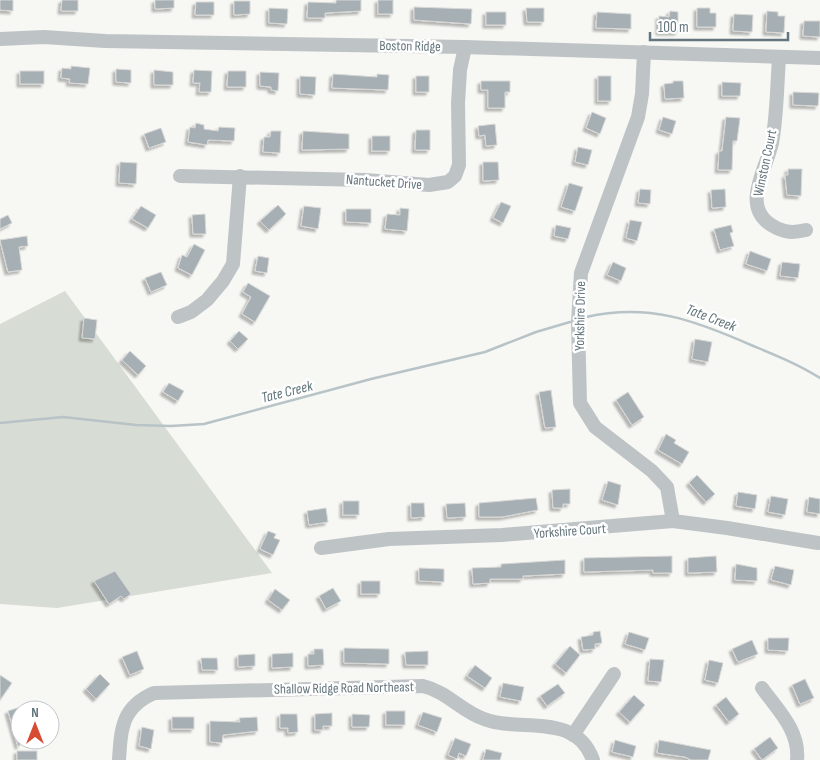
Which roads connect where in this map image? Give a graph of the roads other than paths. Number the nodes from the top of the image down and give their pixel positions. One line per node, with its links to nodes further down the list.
1 (0, 39): 2 (street, Boston Ridge)
2 (465, 47): 3 (street, Boston Ridge); 7 (street, Nantucket Drive)
3 (644, 52): 4 (street, Boston Ridge); 10 (street, Yorkshire Drive)
4 (779, 58): 5 (street, Boston Ridge); 8 (street, Winston Court)
5 (820, 58)
6 (180, 176): 7 (street, Nantucket Drive)
7 (240, 176): 9 (street)
8 (806, 230)
9 (178, 317)
10 (673, 521): 11 (street, Yorkshire Court); 12 (street, Yorkshire Court)
11 (818, 543)
12 (321, 548)
13 (614, 674): 15 (street)
14 (762, 688): 18 (street)
15 (572, 736): 16 (street, Shallow Ridge Road Northeast); 17 (street, Shallow Ridge Road Northeast)
16 (119, 760)
17 (593, 760)
18 (797, 760)

